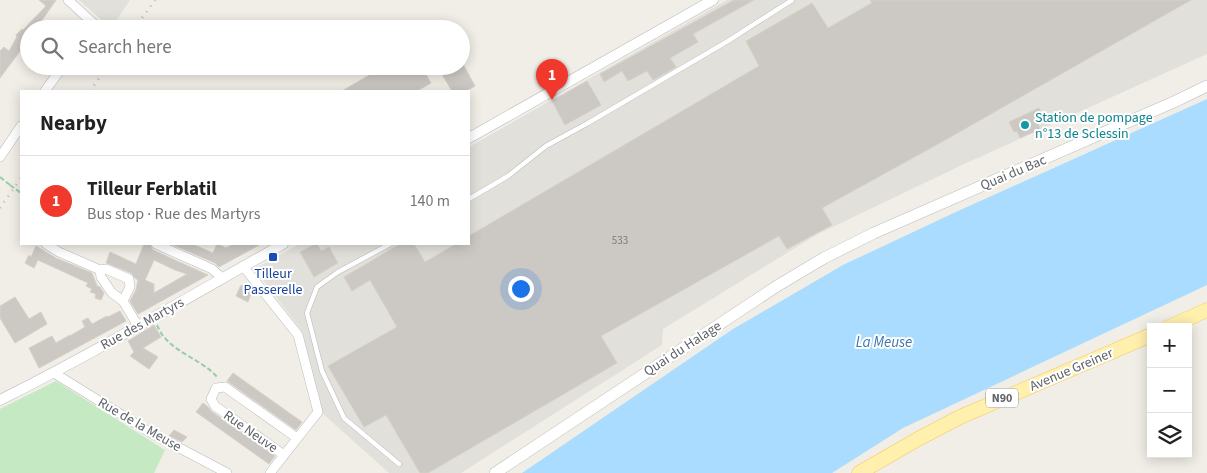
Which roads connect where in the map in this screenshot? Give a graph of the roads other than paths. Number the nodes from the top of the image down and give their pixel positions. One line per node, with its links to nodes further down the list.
1 (68, 0): 4 (street)
2 (713, 0): 9 (street)
3 (792, 0): 11 (lane)
4 (85, 20)
5 (56, 75): 7 (street)
6 (1207, 86): 12 (main road, Quai du Bac)
7 (46, 90)
8 (20, 127): 10 (street)
9 (470, 137)
10 (0, 155)
11 (470, 198)
12 (874, 233): 32 (main road, Quai du Halage)
13 (48, 245): 18 (street)
14 (158, 245): 19 (street)
15 (281, 245): 17 (street, Rue des Martyrs)
16 (388, 245): 29 (lane)
17 (243, 266): 19 (street, Rue des Martyrs); 27 (street)
18 (100, 270): 20 (street); 20 (street)
19 (222, 278): 23 (street, Rue des Martyrs)
20 (123, 301): 23 (street)
21 (1207, 310): 22 (main road)
22 (1178, 323)
23 (138, 326): 25 (street, Rue des Martyrs)
24 (1147, 337): 33 (main road, Avenue Greiner / N90)
25 (54, 373): 26 (street, Rue des Martyrs); 30 (street, Rue de la Meuse)
26 (0, 400)
27 (297, 438): 28 (street); 28 (street, Rue Neuve)
28 (284, 455): 31 (street)
29 (399, 464)
30 (227, 473)
31 (270, 473)
32 (495, 473)
33 (858, 473)

